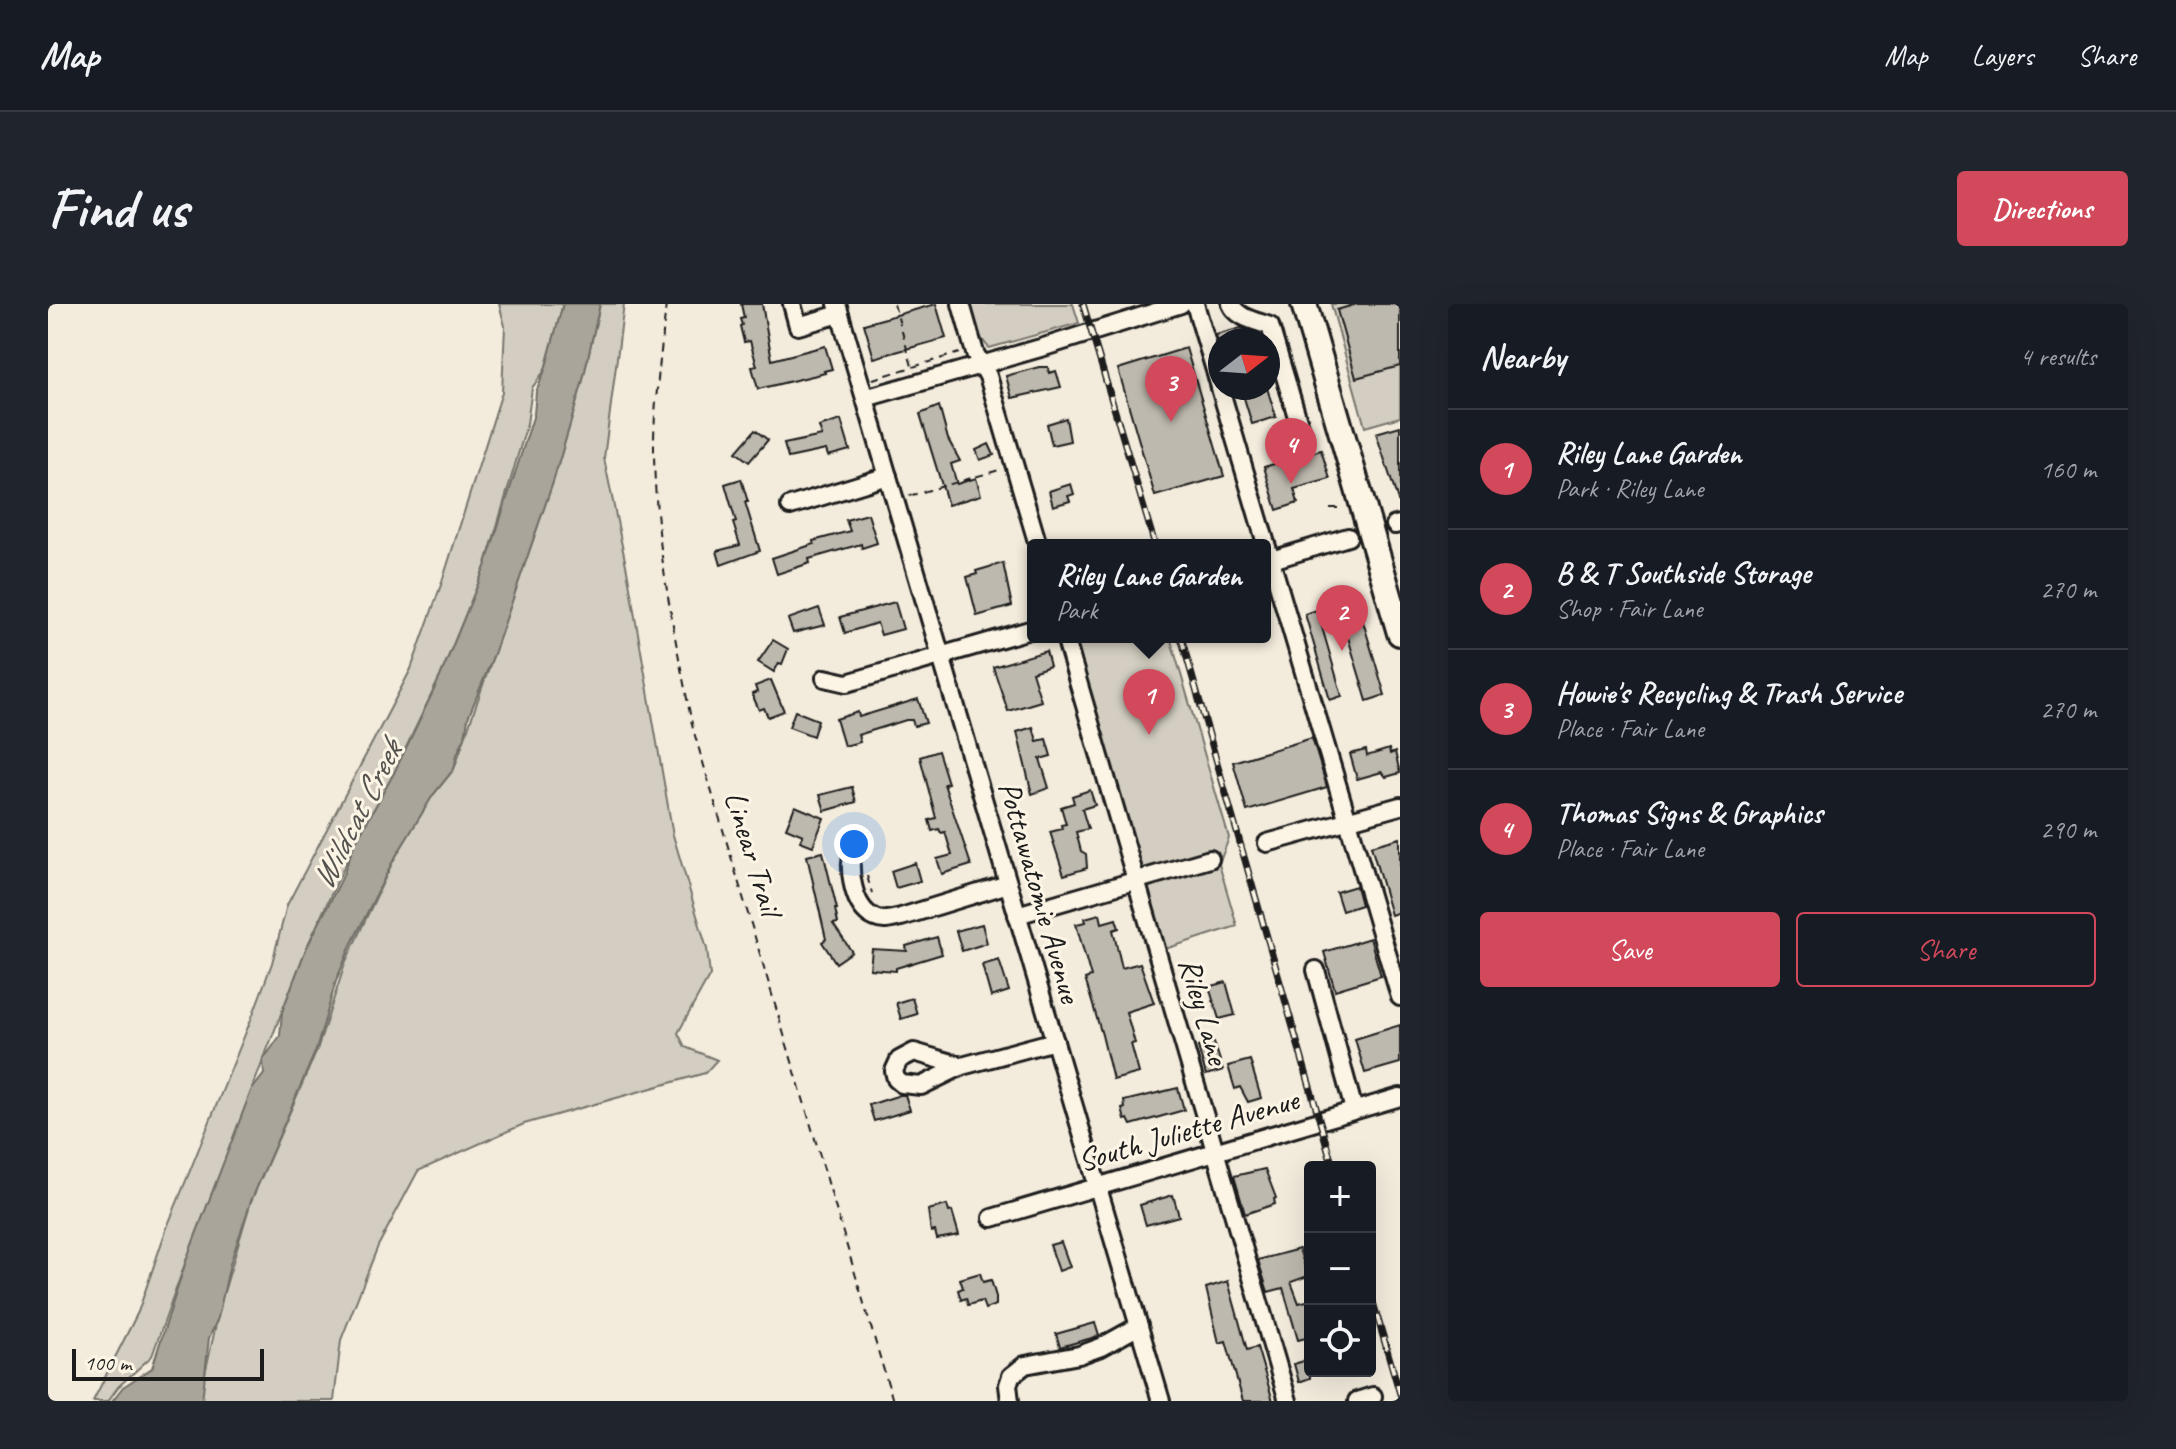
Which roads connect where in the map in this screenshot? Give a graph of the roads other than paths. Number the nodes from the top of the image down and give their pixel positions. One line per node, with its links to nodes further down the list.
1 (792, 304): 7 (street)
2 (961, 304): 9 (street)
3 (1181, 304): 9 (street)
4 (1195, 304): 8 (street)
5 (1231, 304): 12 (street)
6 (1304, 304): 21 (highway)
7 (839, 309): 10 (street, Pottawatomie Avenue)
8 (1208, 347)
9 (977, 356): 10 (street); 16 (street)
10 (863, 391): 13 (street, Pottawatomie Avenue)
11 (1224, 400): 17 (street)
12 (1300, 427)
13 (888, 476): 14 (street); 23 (street, Pottawatomie Avenue)
14 (790, 506)
15 (1348, 537): 18 (street)
16 (1036, 539)
17 (1262, 539)
18 (1271, 560)
19 (1271, 571): 26 (street)
20 (1027, 631): 23 (street)
21 (1400, 633)
22 (1067, 643): 30 (street, Riley Lane)
23 (941, 656): 24 (street); 31 (street, Pottawatomie Avenue)
24 (825, 678)
25 (1400, 806): 26 (street)
26 (1348, 820): 27 (street); 33 (street)
27 (1267, 843)
28 (854, 847): 31 (street)
29 (1210, 859): 30 (street)
30 (1136, 880): 32 (street); 40 (street, Riley Lane)
31 (1008, 884): 32 (street, Pottawatomie Avenue)
32 (1017, 915): 36 (street, Pottawatomie Avenue)
33 (1395, 961): 35 (street)
34 (1316, 970): 39 (street)
35 (1400, 997)
36 (1055, 1041): 37 (street); 41 (street, Pottawatomie Avenue)
37 (962, 1066)
38 (1400, 1097): 39 (street, South Juliette Avenue)
39 (1354, 1110): 40 (street, South Juliette Avenue)
40 (1215, 1152): 41 (street, South Juliette Avenue); 46 (street, Riley Lane)
41 (1097, 1186): 42 (street, South Juliette Avenue); 43 (street, Pottawatomie Avenue)
42 (992, 1218)
43 (1139, 1326): 44 (street); 45 (street, Pottawatomie Avenue)
44 (1010, 1401)
45 (1161, 1401)
46 (1288, 1401)

